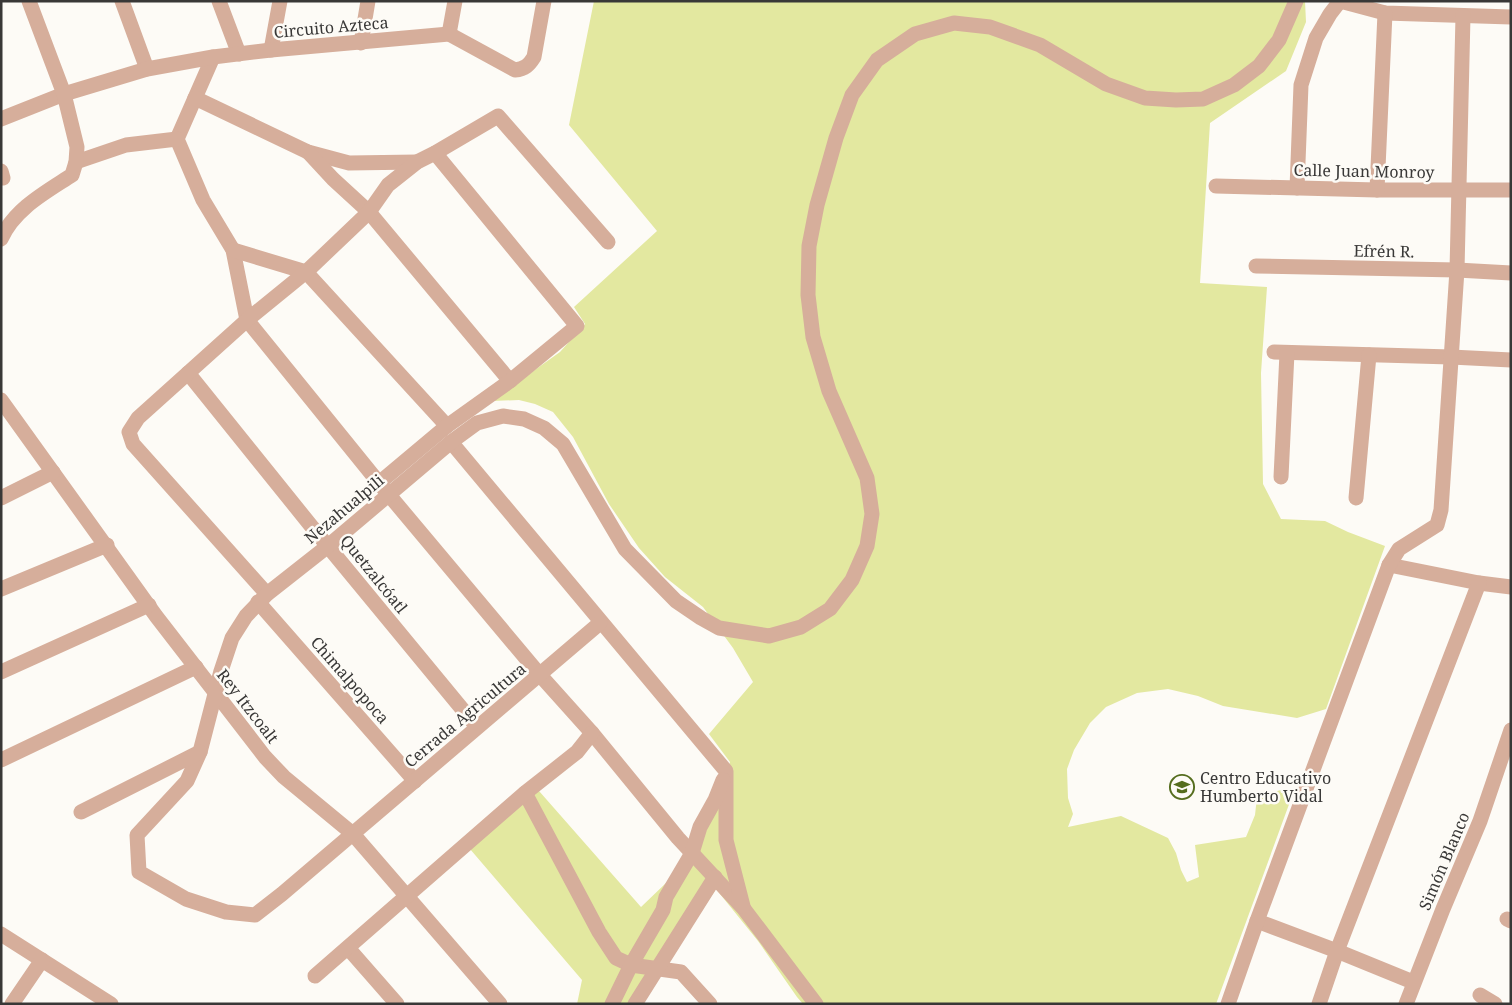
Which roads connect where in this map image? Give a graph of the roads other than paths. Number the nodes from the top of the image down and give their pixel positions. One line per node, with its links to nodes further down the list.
1 (29, 1): 19 (street)
2 (122, 1): 18 (street)
3 (219, 1): 16 (street)
4 (280, 1): 15 (street)
5 (368, 1): 14 (street)
6 (455, 1): 13 (street)
7 (544, 1): 13 (street)
8 (1296, 1): 48 (street, Nezahualpili)
9 (1340, 1): 10 (street); 28 (street)
10 (1385, 13): 11 (street); 29 (street)
11 (1463, 16): 12 (street); 30 (street)
12 (1511, 17)
13 (449, 34): 14 (street, Circuito Azteca)
14 (361, 43): 15 (street, Circuito Azteca)
15 (271, 50): 16 (street, Circuito Azteca)
16 (239, 54): 17 (street, Circuito Azteca)
17 (212, 57): 18 (street, Circuito Azteca); 20 (street)
18 (146, 69): 19 (street, Circuito Azteca)
19 (64, 94): 21 (street, Circuito Azteca); 25 (street)
20 (195, 98): 22 (street); 23 (street)
21 (1, 119)
22 (177, 139): 25 (street); 35 (street)
23 (308, 152): 26 (street); 32 (street)
24 (435, 153): 26 (street); 34 (street); 45 (street)
25 (76, 162): 33 (street)
26 (417, 162): 32 (street)
27 (1216, 186): 28 (street, Calle Juan Monroy)
28 (1297, 188): 29 (street, Calle Juan Monroy)
29 (1377, 190): 30 (street, Calle Juan Monroy)
30 (1459, 190): 31 (street, Calle Juan Monroy); 37 (street)
31 (1511, 190)
32 (369, 212): 38 (street); 45 (street)
33 (1, 239)
34 (608, 242)
35 (233, 250): 38 (street); 40 (street)
36 (1256, 266): 37 (street, Efrén R.)
37 (1457, 270): 39 (street, Efrén R.); 42 (street)
38 (306, 272): 40 (street); 47 (street)
39 (1511, 273)
40 (247, 320): 44 (street); 53 (street)
41 (1369, 355): 42 (street); 50 (street); 55 (street)
42 (1451, 357): 43 (street); 58 (street)
43 (1511, 360)
44 (188, 373): 57 (street, Quetzalcóatl); 62 (street, Chimalpopoca)
45 (510, 381): 47 (street)
46 (1, 400): 49 (street, Rey Itzcoalt)
47 (447, 426): 53 (street)
48 (451, 442): 53 (street, Nezahualpili); 64 (street)
49 (53, 472): 51 (street); 56 (street, Rey Itzcoalt)
50 (1281, 477)
51 (30, 482): 52 (street); 54 (street)
52 (1, 484)
53 (383, 488): 57 (street, Nezahualpili); 67 (street)
54 (1, 498)
55 (1356, 498)
56 (107, 545): 61 (street); 63 (street, Rey Itzcoalt)
57 (328, 546): 62 (street, Nezahualpili); 69 (street, Quetzalcóatl)
58 (1389, 565): 59 (street); 83 (street)
59 (1478, 584): 60 (street); 86 (street)
60 (1511, 587)
61 (1, 589)
62 (263, 598): 68 (street, Nezahualpili); 75 (street, Chimalpopoca)
63 (149, 605): 65 (street, Rey Itzcoalt); 66 (street)
64 (600, 623): 67 (street, Cerrada Agricultura); 74 (street)
65 (196, 667): 68 (street, Rey Itzcoalt); 73 (street)
66 (1, 672)
67 (540, 675): 69 (street, Cerrada Agricultura); 71 (street)
68 (216, 693): 72 (street, Nezahualpili); 78 (street, Rey Itzcoalt)
69 (477, 727): 75 (street, Cerrada Agricultura)
70 (1511, 730): 91 (street, Simón Blanco)
71 (592, 734): 76 (street); 79 (street)
72 (200, 752): 77 (street); 78 (street, Cerrada Agricultura)
73 (1, 760)
74 (726, 771): 79 (street); 82 (street)
75 (415, 781): 78 (street, Cerrada Agricultura)
76 (526, 793): 81 (street); 88 (street)
77 (82, 812)
78 (353, 834): 81 (street, Rey Itzcoalt)
79 (692, 853): 80 (street); 88 (street)
80 (715, 877): 82 (street); 89 (street)
81 (408, 895): 85 (street); 96 (street, Rey Itzcoalt)
82 (744, 909): 100 (street)
83 (1257, 921): 86 (street); 101 (street)
84 (1, 934): 87 (street)
85 (348, 948): 90 (street); 95 (street)
86 (1337, 950): 91 (street); 102 (street)
87 (42, 960): 93 (street); 94 (street)
88 (631, 965): 89 (street); 97 (street)
89 (658, 969): 98 (street); 99 (street)
90 (315, 976)
91 (1413, 982): 103 (street, Simón Blanco)
92 (1480, 995): 104 (street)
93 (104, 1002)
94 (12, 1004)
95 (397, 1004)
96 (500, 1004)
97 (612, 1004)
98 (635, 1004)
99 (710, 1004)
100 (816, 1004)
101 (1228, 1004)
102 (1319, 1004)
103 (1406, 1004)
104 (1496, 1004)

